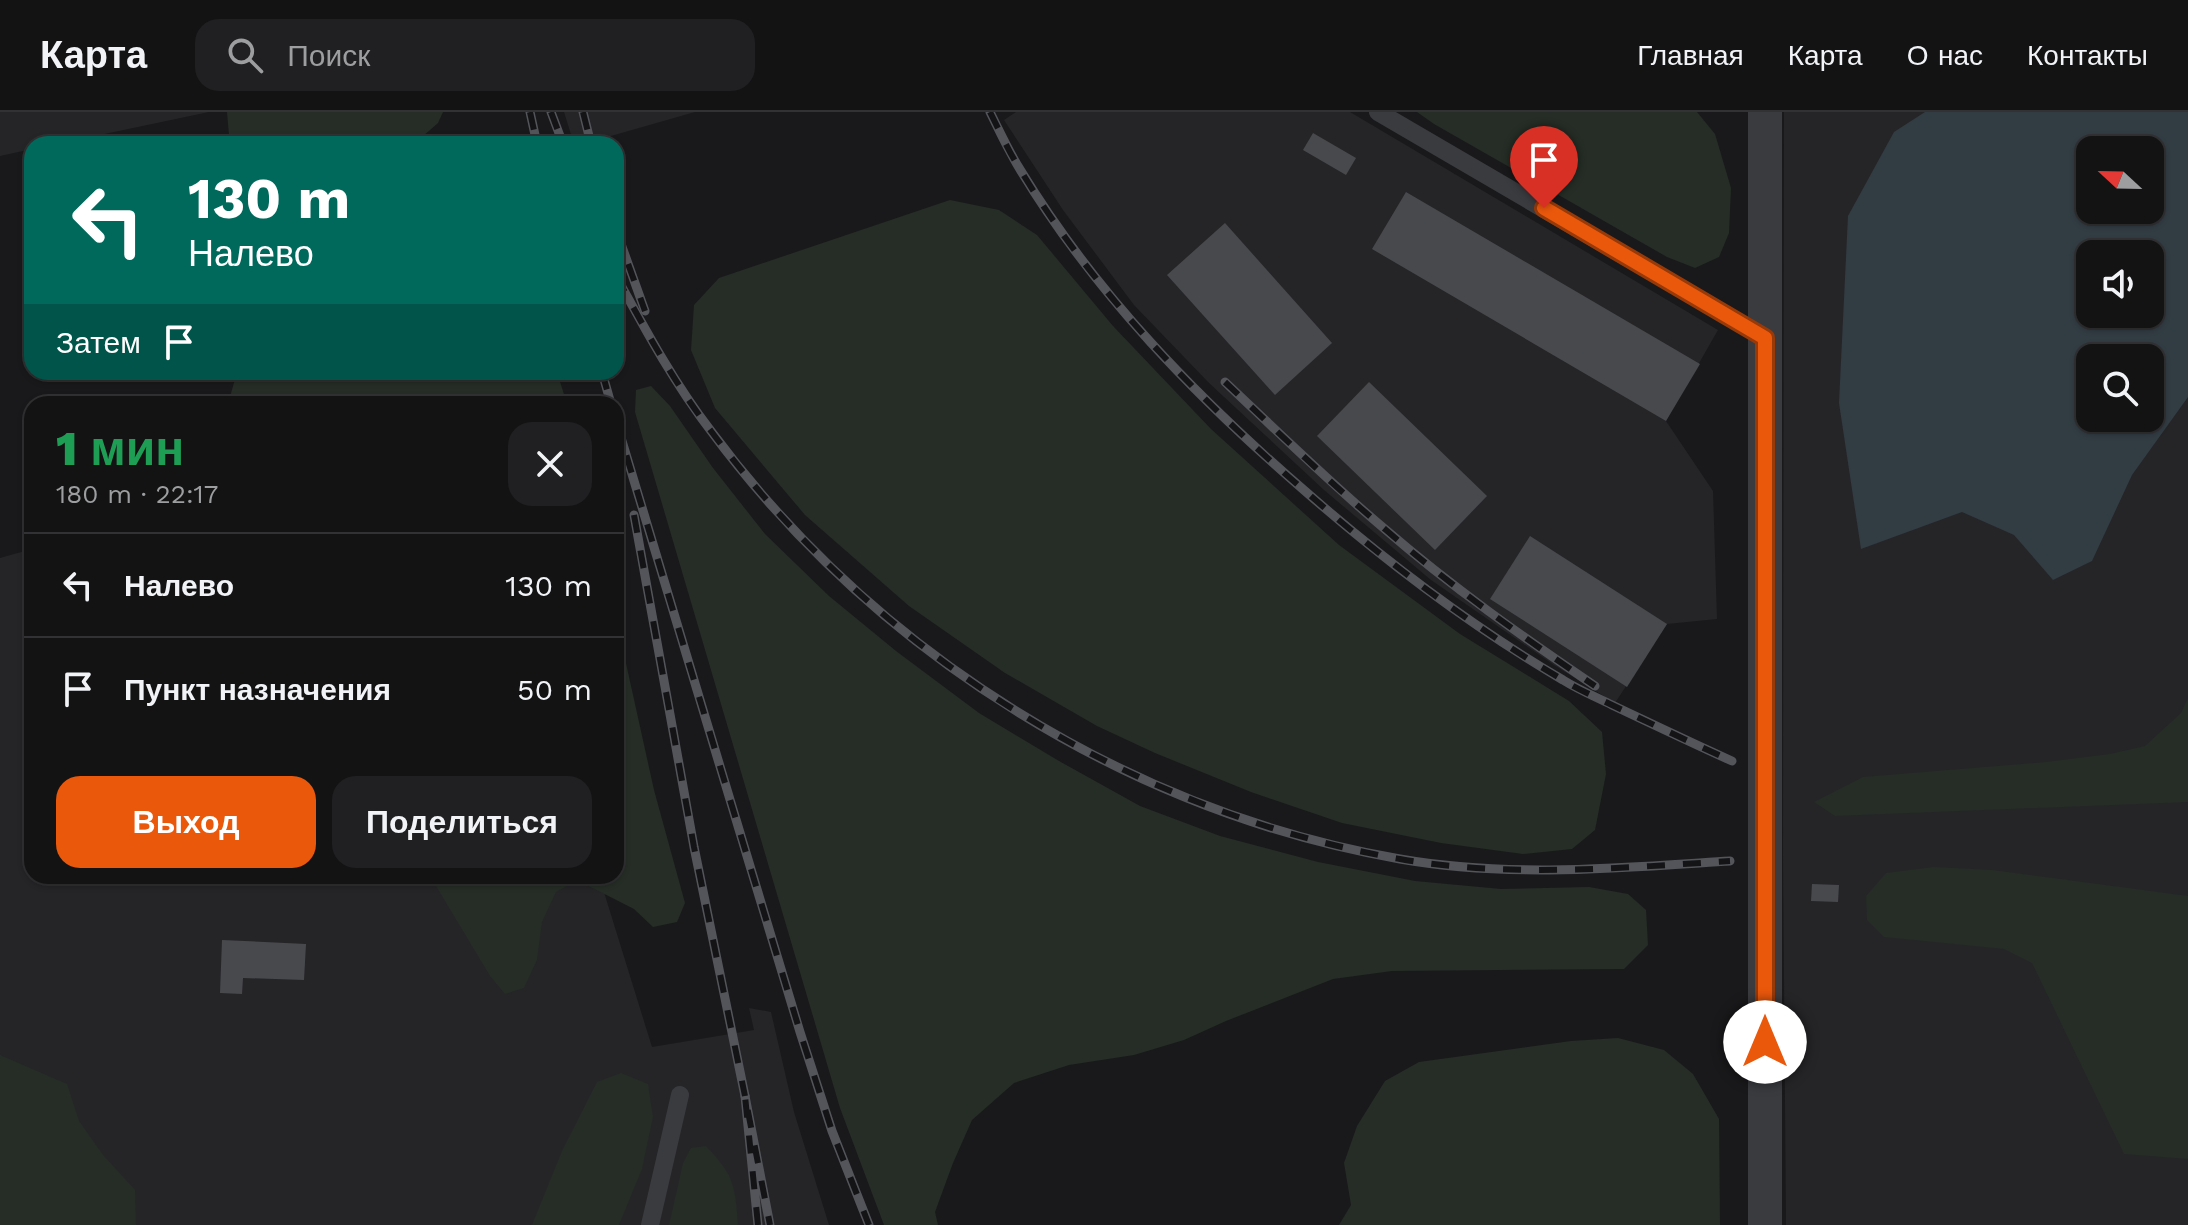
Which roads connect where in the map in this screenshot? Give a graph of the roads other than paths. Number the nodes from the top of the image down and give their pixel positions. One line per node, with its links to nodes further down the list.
1 (1378, 112): 3 (lane)
2 (1765, 112): 3 (street)
3 (1765, 338): 6 (street)
4 (680, 1095): 5 (lane)
5 (650, 1225)
6 (1765, 1225)

